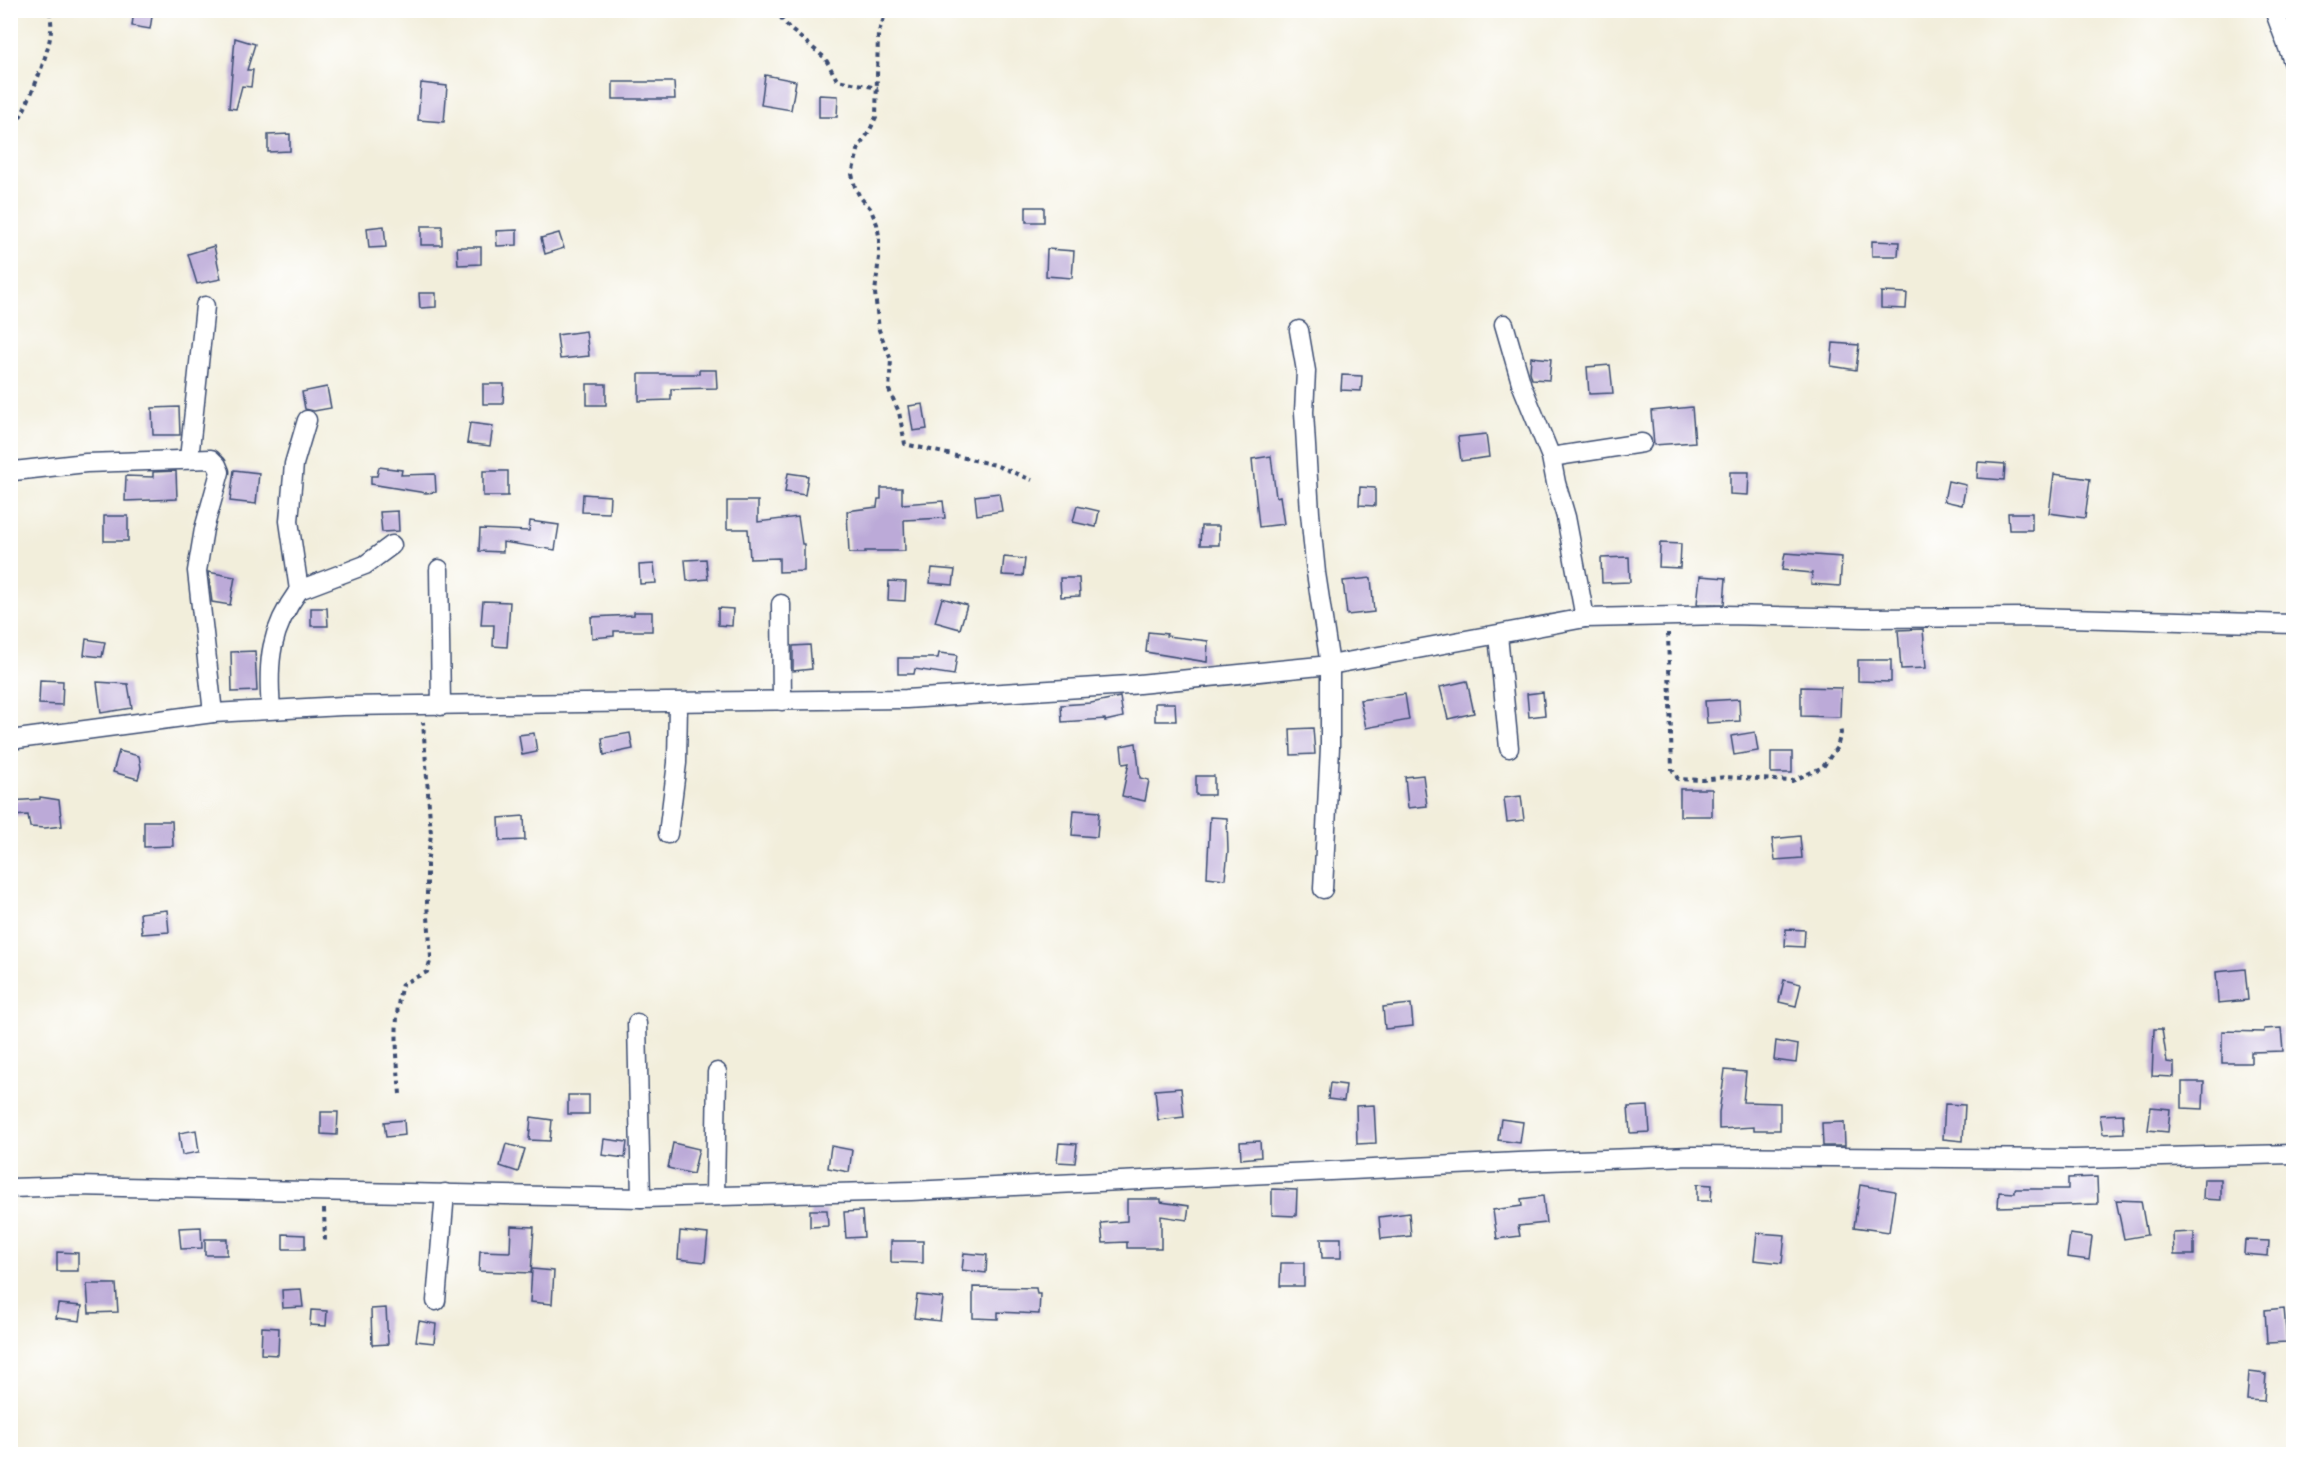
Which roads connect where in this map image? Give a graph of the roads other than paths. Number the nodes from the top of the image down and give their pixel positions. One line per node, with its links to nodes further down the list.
1 (2274, 10): 2 (street)
2 (2294, 64)
3 (205, 306): 9 (street)
4 (1504, 324): 8 (street)
5 (1299, 330): 18 (street)
6 (307, 420): 13 (street)
7 (1642, 443): 8 (street)
8 (1551, 457): 15 (street)
9 (189, 459): 10 (street); 23 (street)
10 (14, 471)
11 (392, 545): 13 (street)
12 (439, 569): 21 (street)
13 (299, 590): 22 (street)
14 (781, 604): 19 (street)
15 (1585, 618): 16 (street); 17 (street)
16 (2294, 624)
17 (1498, 635): 18 (street); 25 (street)
18 (1330, 665): 19 (street); 27 (street)
19 (782, 701): 20 (street)
20 (678, 703): 21 (street); 26 (street)
21 (441, 706): 22 (street)
22 (271, 709): 23 (street)
23 (213, 713): 24 (street)
24 (10, 740)
25 (1509, 748)
26 (668, 834)
27 (1323, 888)
28 (637, 1023): 34 (street)
29 (717, 1072): 33 (street)
30 (2294, 1154): 33 (street)
31 (10, 1188): 32 (street)
32 (445, 1193): 34 (street); 35 (street)
33 (715, 1194): 34 (street)
34 (641, 1198)
35 (436, 1301)

